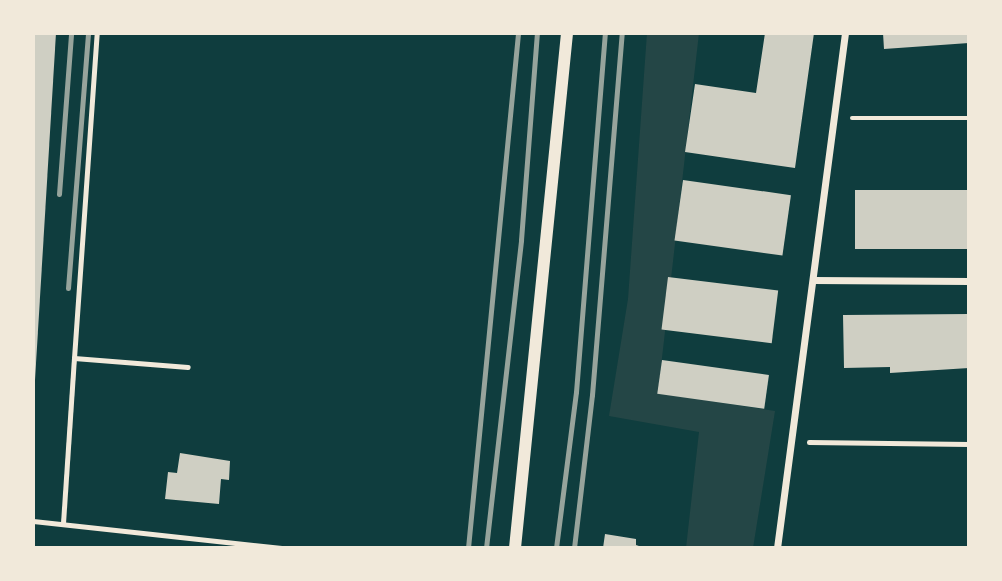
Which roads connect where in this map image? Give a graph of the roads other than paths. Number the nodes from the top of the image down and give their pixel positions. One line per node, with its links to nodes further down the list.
1 (97, 33): 6 (lane)
2 (567, 33): 11 (street)
3 (845, 33): 4 (street)
4 (813, 280): 5 (street); 12 (street)
5 (969, 281)
6 (74, 358): 7 (lane); 9 (lane)
7 (188, 367)
8 (33, 520): 9 (lane)
9 (62, 523): 10 (lane)
10 (282, 548)
11 (515, 548)
12 (776, 548)

